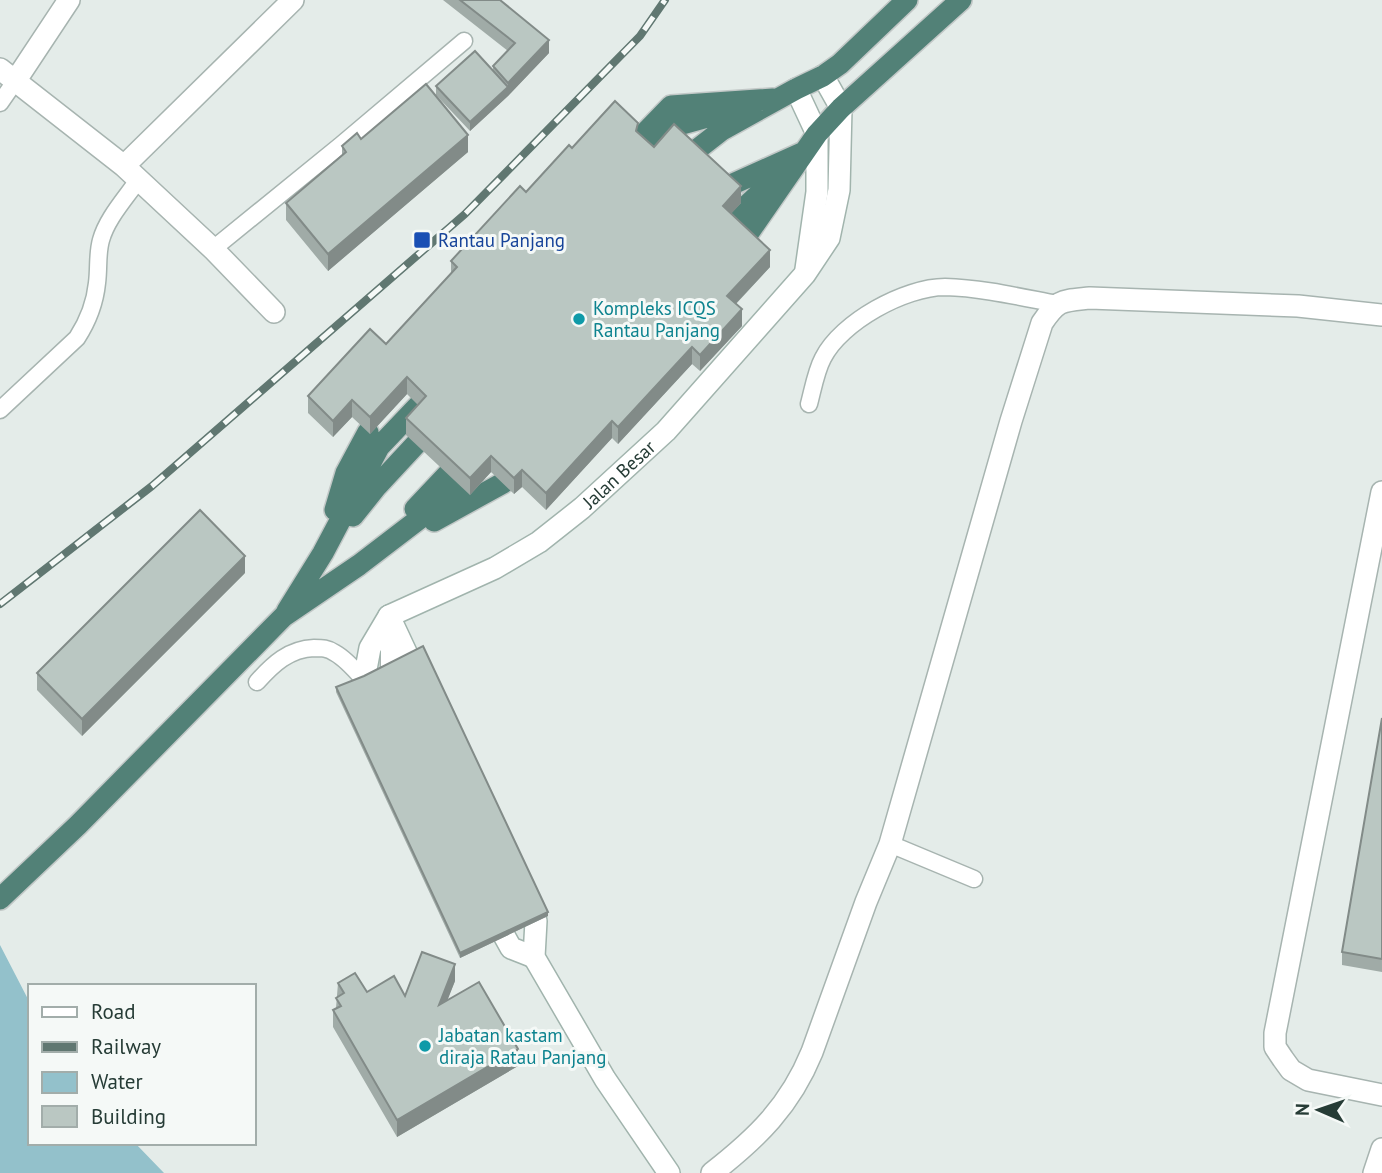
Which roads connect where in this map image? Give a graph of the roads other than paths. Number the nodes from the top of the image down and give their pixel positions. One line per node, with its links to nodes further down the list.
1 (69, 0): 6 (street)
2 (293, 0): 15 (street)
3 (907, 0): 7 (highway)
4 (961, 0): 10 (highway)
5 (464, 41): 19 (lane)
6 (8, 74): 9 (lane); 15 (street)
7 (822, 76): 8 (highway); 10 (street)
8 (787, 94): 11 (street); 12 (highway); 14 (highway)
9 (0, 103)
10 (841, 108): 11 (highway); 20 (street, Jalan Besar)
11 (817, 134): 13 (highway); 20 (street)
12 (643, 149)
13 (804, 152): 16 (highway); 17 (highway); 18 (highway)
14 (690, 155)
15 (131, 173): 19 (street); 26 (lane)
16 (724, 188)
17 (726, 225)
18 (743, 241)
19 (213, 249): 22 (street)
20 (805, 274): 35 (street, Jalan Besar)
21 (1057, 304): 23 (street); 24 (lane); 41 (street)
22 (274, 312)
23 (1382, 315)
24 (809, 404)
25 (419, 405): 32 (highway)
26 (0, 410)
27 (368, 432): 32 (highway)
28 (416, 444): 32 (highway)
29 (454, 480): 33 (highway)
30 (502, 483): 33 (highway)
31 (1382, 492): 48 (street)
32 (323, 553): 34 (highway)
33 (371, 556): 34 (highway)
34 (284, 616): 44 (highway)
35 (389, 617): 36 (street); 38 (lane); 39 (street)
36 (364, 680): 37 (lane); 40 (street)
37 (257, 682)
38 (401, 691)
39 (425, 693)
40 (384, 717)
41 (890, 844): 43 (lane); 51 (street)
42 (513, 873): 47 (street)
43 (974, 879)
44 (0, 899)
45 (484, 899): 47 (street)
46 (522, 933): 47 (lane)
47 (534, 957): 50 (street)
48 (1382, 1095)
49 (1382, 1149): 52 (street)
50 (669, 1173)
51 (712, 1173)
52 (1374, 1173)

